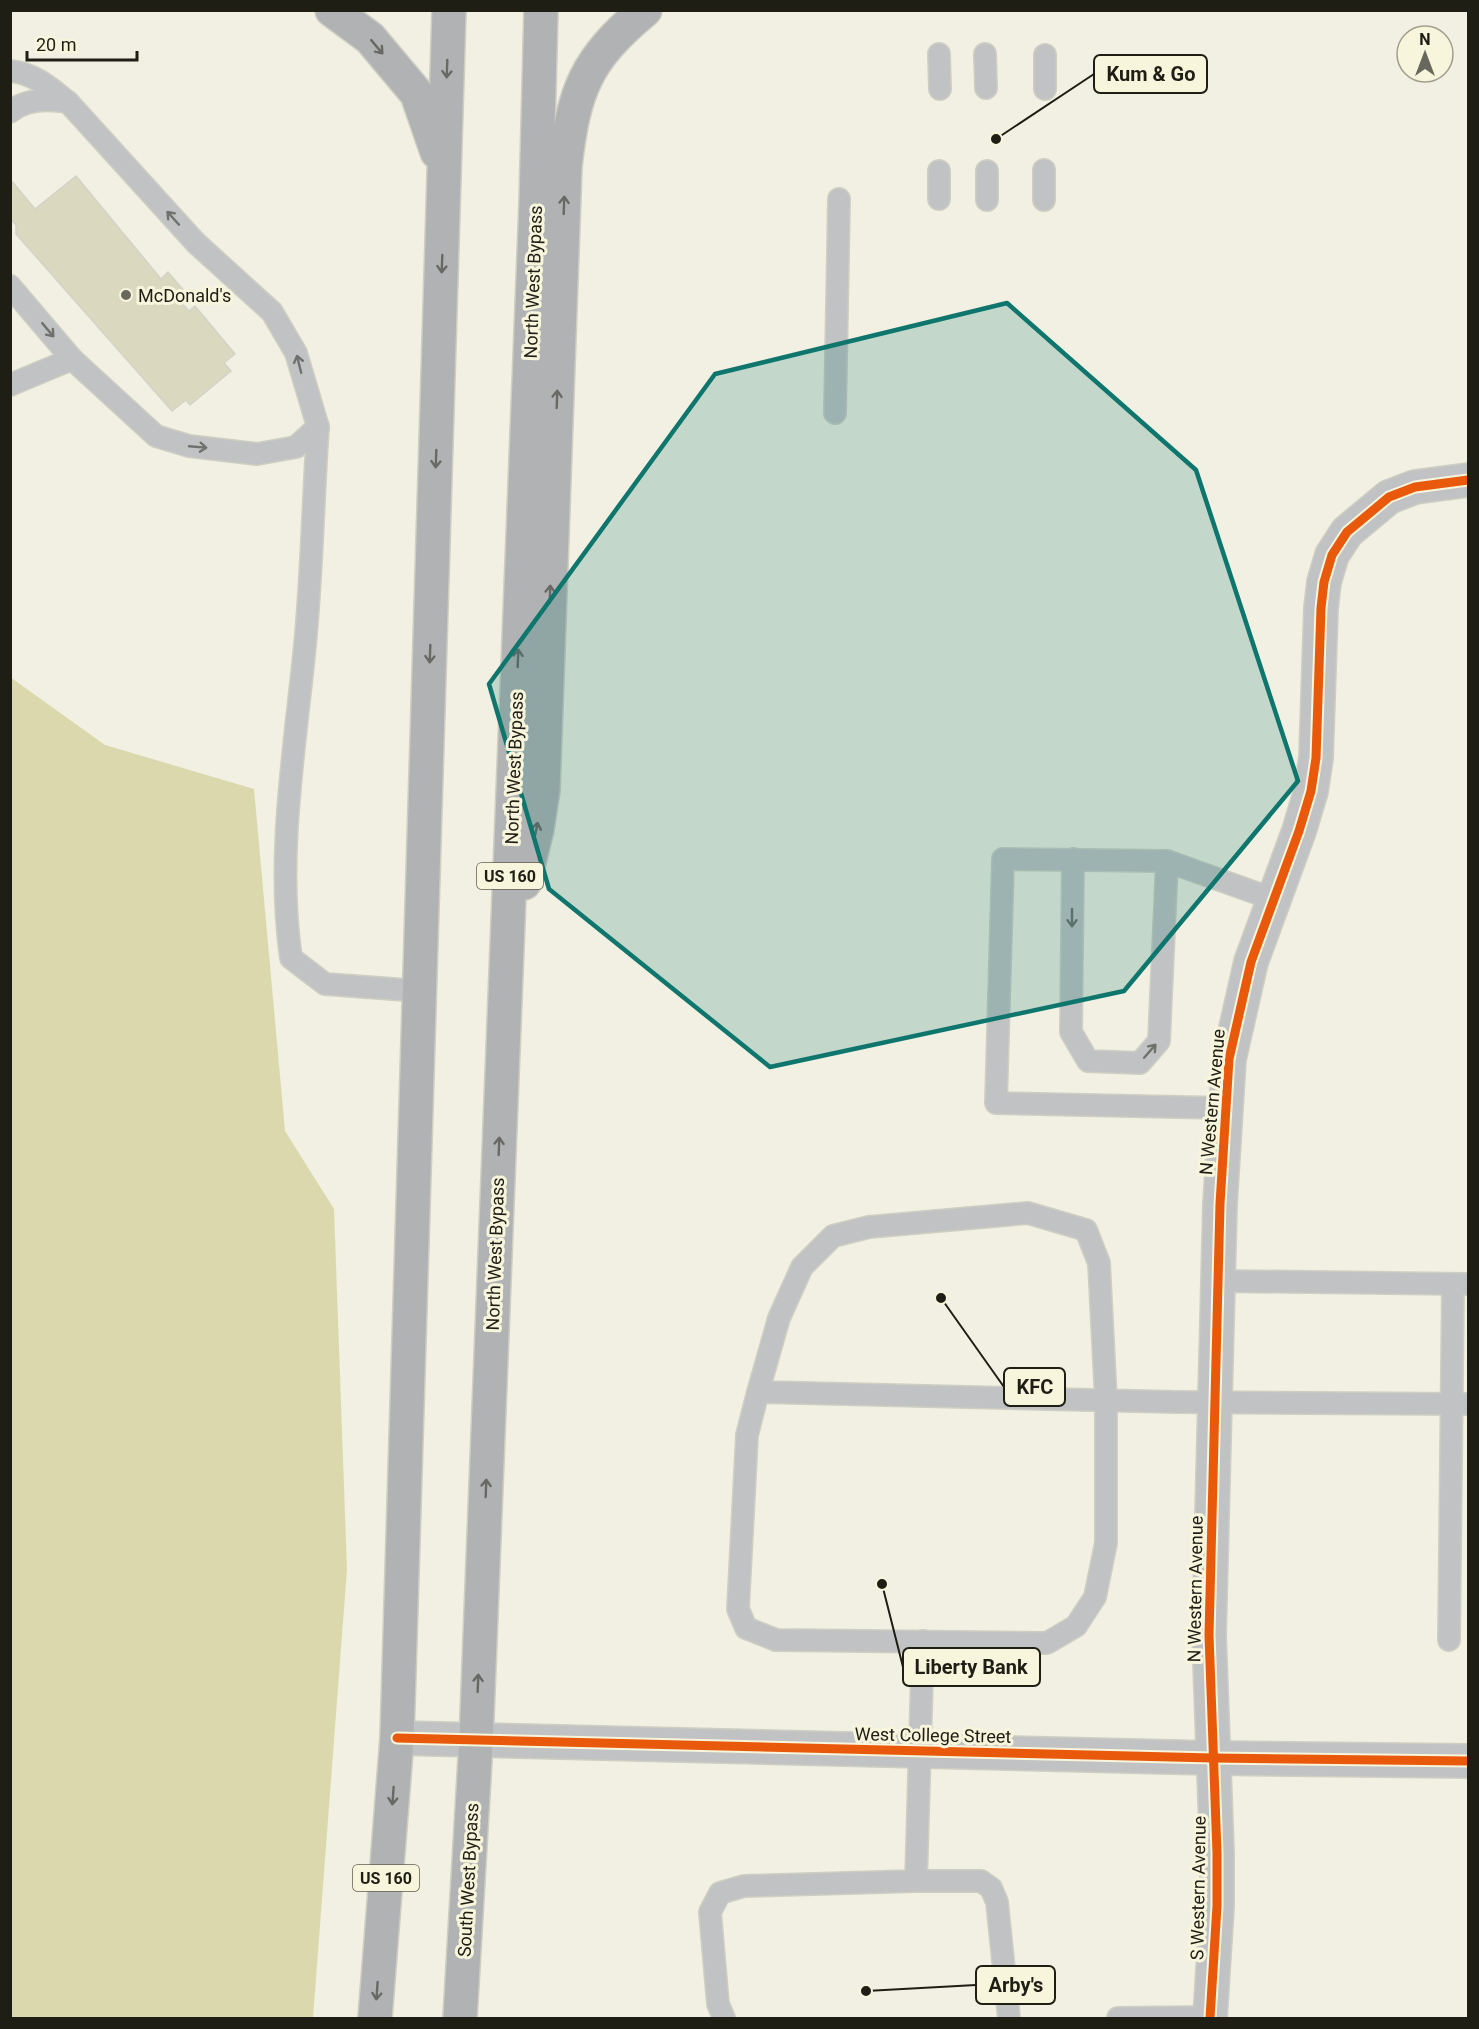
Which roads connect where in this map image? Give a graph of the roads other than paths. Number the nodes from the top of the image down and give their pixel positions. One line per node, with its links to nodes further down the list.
1 (332, 10): 17 (main road, one-way to 17)
2 (449, 10): 17 (main road, US 160, one-way to 17)
3 (541, 10): 31 (main road, North West Bypass / US 160, one-way to 3)
4 (645, 10): 31 (main road, one-way to 4)
5 (939, 54): 10 (lane)
6 (985, 54): 9 (lane)
7 (1044, 56): 11 (lane)
8 (10, 71): 12 (lane)
9 (986, 88)
10 (940, 89)
11 (1044, 89)
12 (68, 102): 13 (lane); 26 (lane, one-way to 12)
13 (10, 112)
14 (1044, 170): 21 (lane)
15 (939, 171): 19 (lane)
16 (987, 171): 20 (lane)
17 (444, 183): 32 (main road, US 160, one-way to 32)
18 (839, 198): 25 (lane)
19 (939, 199)
20 (987, 200)
21 (1044, 200)
22 (10, 286): 23 (lane, one-way to 23)
23 (72, 359): 24 (lane); 26 (lane, one-way to 26)
24 (10, 385)
25 (835, 413)
26 (318, 427): 32 (lane)
27 (1468, 480): 30 (street, N Western Avenue)
28 (1073, 859): 29 (lane); 29 (lane, one-way to 29); 33 (lane)
29 (1167, 861): 30 (lane)
30 (1273, 899): 33 (street, N Western Avenue)
31 (507, 948): 43 (main road, North West Bypass / US 160, one-way to 31)
32 (420, 991): 42 (main road, US 160)
33 (1224, 1108): 34 (street, N Western Avenue)
34 (1218, 1281): 35 (lane); 38 (street, N Western Avenue)
35 (1461, 1284): 39 (lane)
36 (758, 1392): 37 (lane); 37 (lane); 41 (lane)
37 (1106, 1401): 38 (lane); 41 (lane)
38 (1215, 1402): 39 (lane); 45 (street, N Western Avenue)
39 (1461, 1404): 40 (lane)
40 (1449, 1640)
41 (923, 1641): 44 (lane)
42 (397, 1738): 43 (street, West College Street); 49 (main road, US 160, one-way to 49)
43 (476, 1742): 44 (street, West College Street); 50 (main road, South West Bypass / US 160)
44 (919, 1751): 45 (street, West College Street); 47 (lane)
45 (1213, 1758): 46 (street, West College Street); 48 (street, S Western Avenue)
46 (1468, 1761)
47 (916, 1881): 51 (lane); 52 (lane)
48 (1210, 2018): 53 (lane)
49 (375, 2019)
50 (460, 2019)
51 (724, 2019)
52 (1009, 2019)
53 (1118, 2019)

